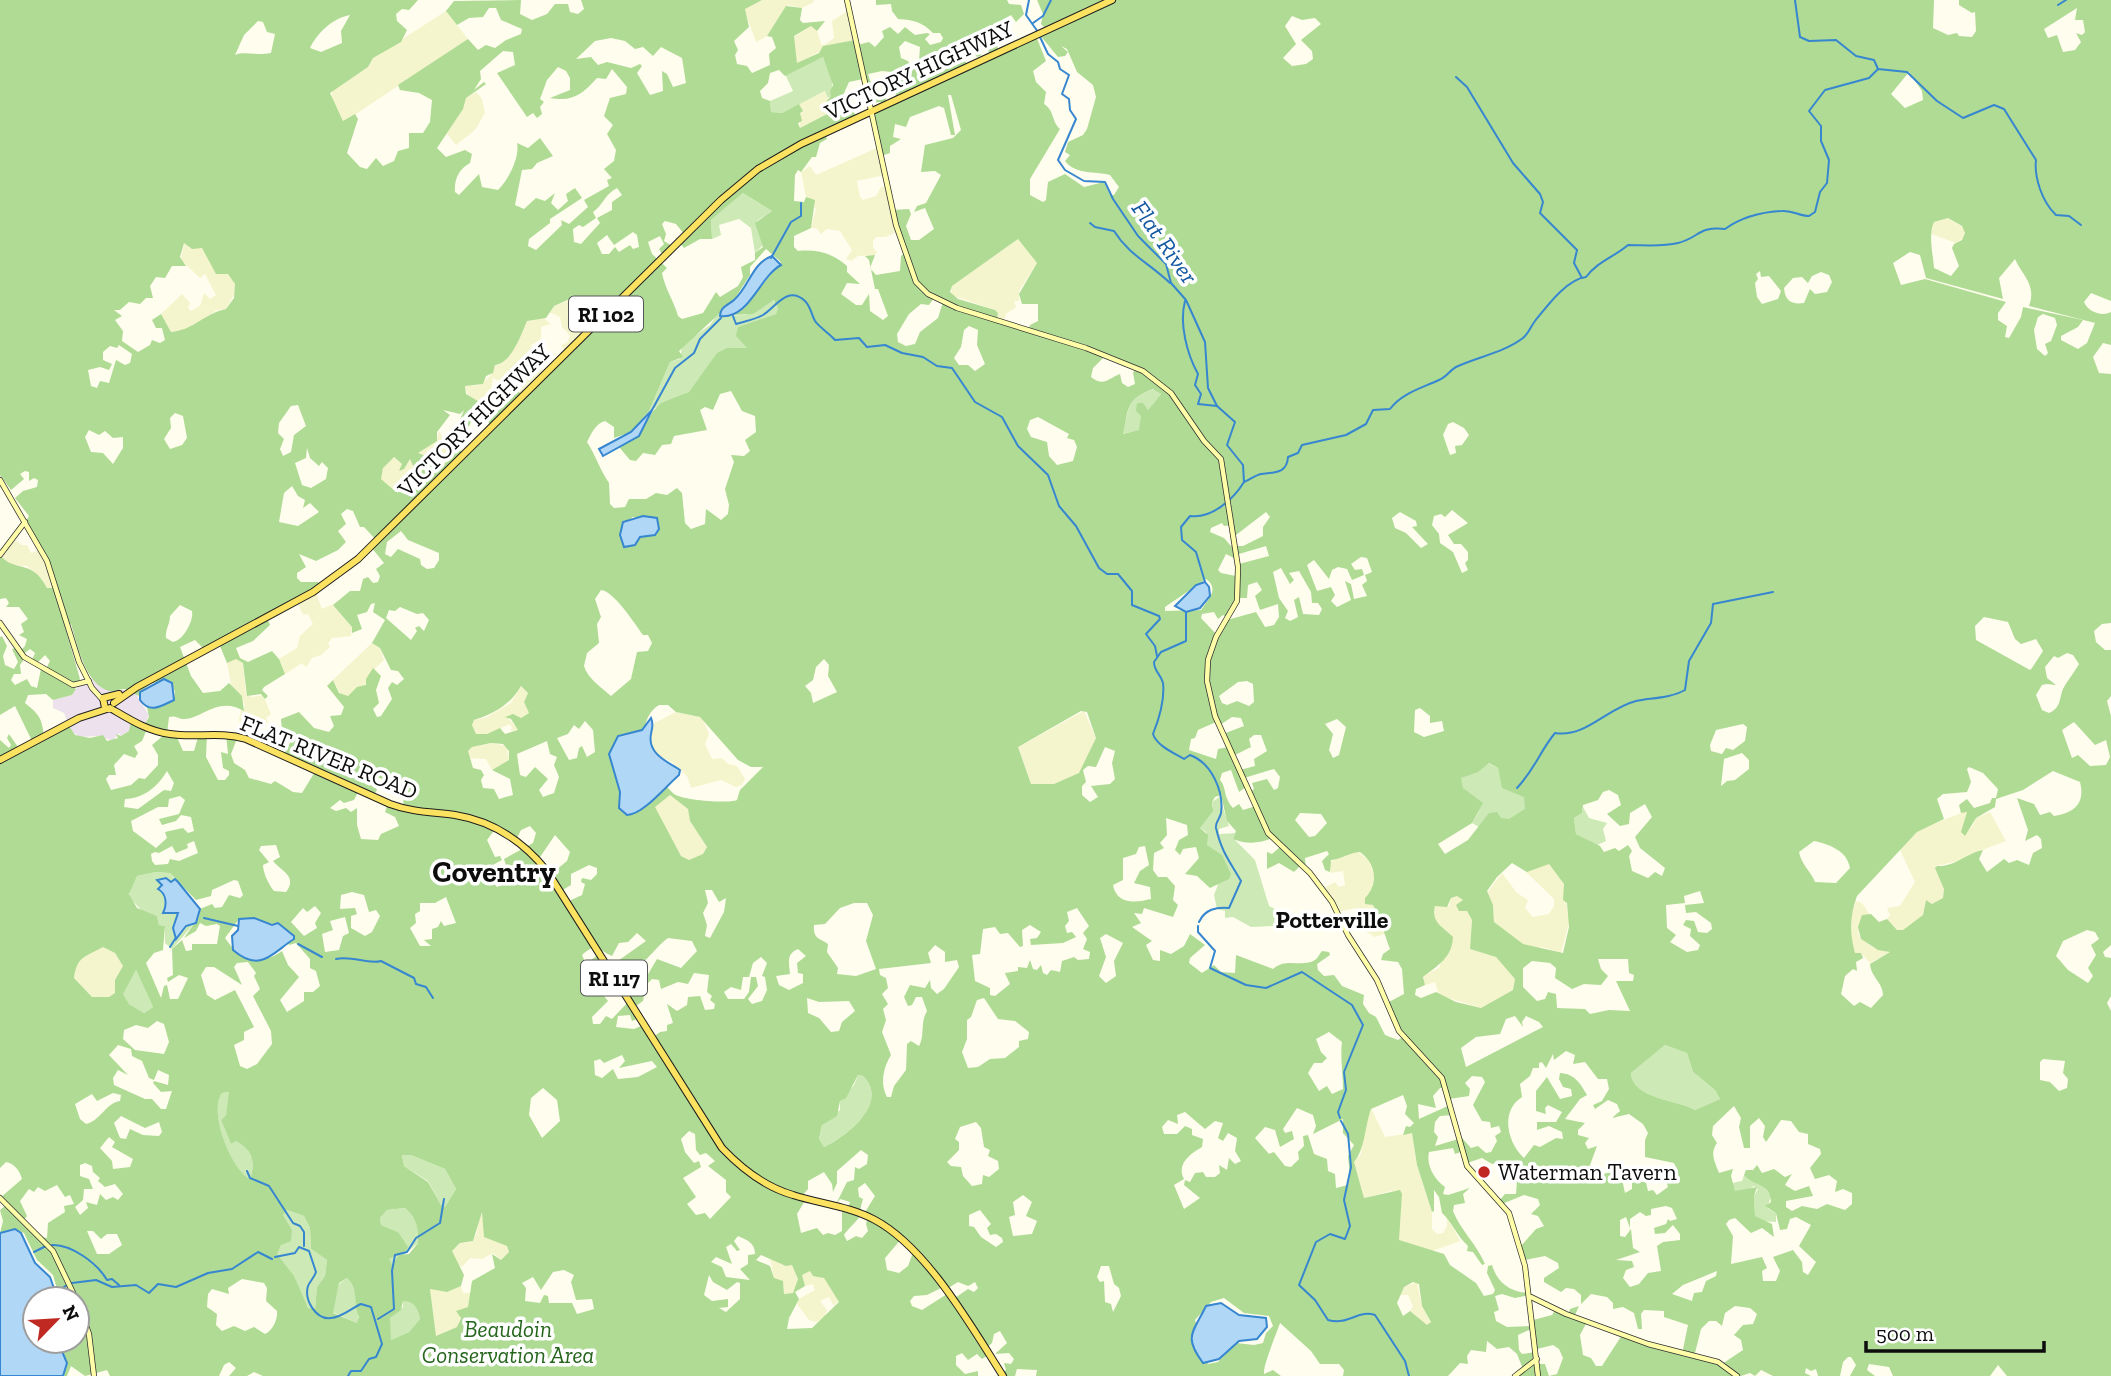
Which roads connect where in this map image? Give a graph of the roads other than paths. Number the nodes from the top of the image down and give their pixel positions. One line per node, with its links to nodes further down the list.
1 (847, 0): 3 (street)
2 (1112, 0): 3 (main road, VICTORY HIGHWAY / RI 102)
3 (871, 111): 9 (main road, VICTORY HIGHWAY / RI 102); 13 (street)
4 (0, 480): 5 (street, FLAT RIVER ROAD)
5 (26, 522): 6 (street); 8 (street, FLAT RIVER ROAD)
6 (0, 555)
7 (0, 623): 8 (street)
8 (89, 681): 9 (street, FLAT RIVER ROAD)
9 (108, 702): 10 (main road, VICTORY HIGHWAY / RI 102); 17 (main road, FLAT RIVER ROAD / RI 117)
10 (0, 760)
11 (0, 1198): 12 (street)
12 (70, 1285)
13 (1530, 1297): 15 (street); 20 (street)
14 (91, 1351): 16 (street)
15 (1536, 1359): 18 (street); 19 (street)
16 (94, 1376)
17 (1003, 1376)
18 (1515, 1376)
19 (1538, 1376)
20 (1737, 1376)

